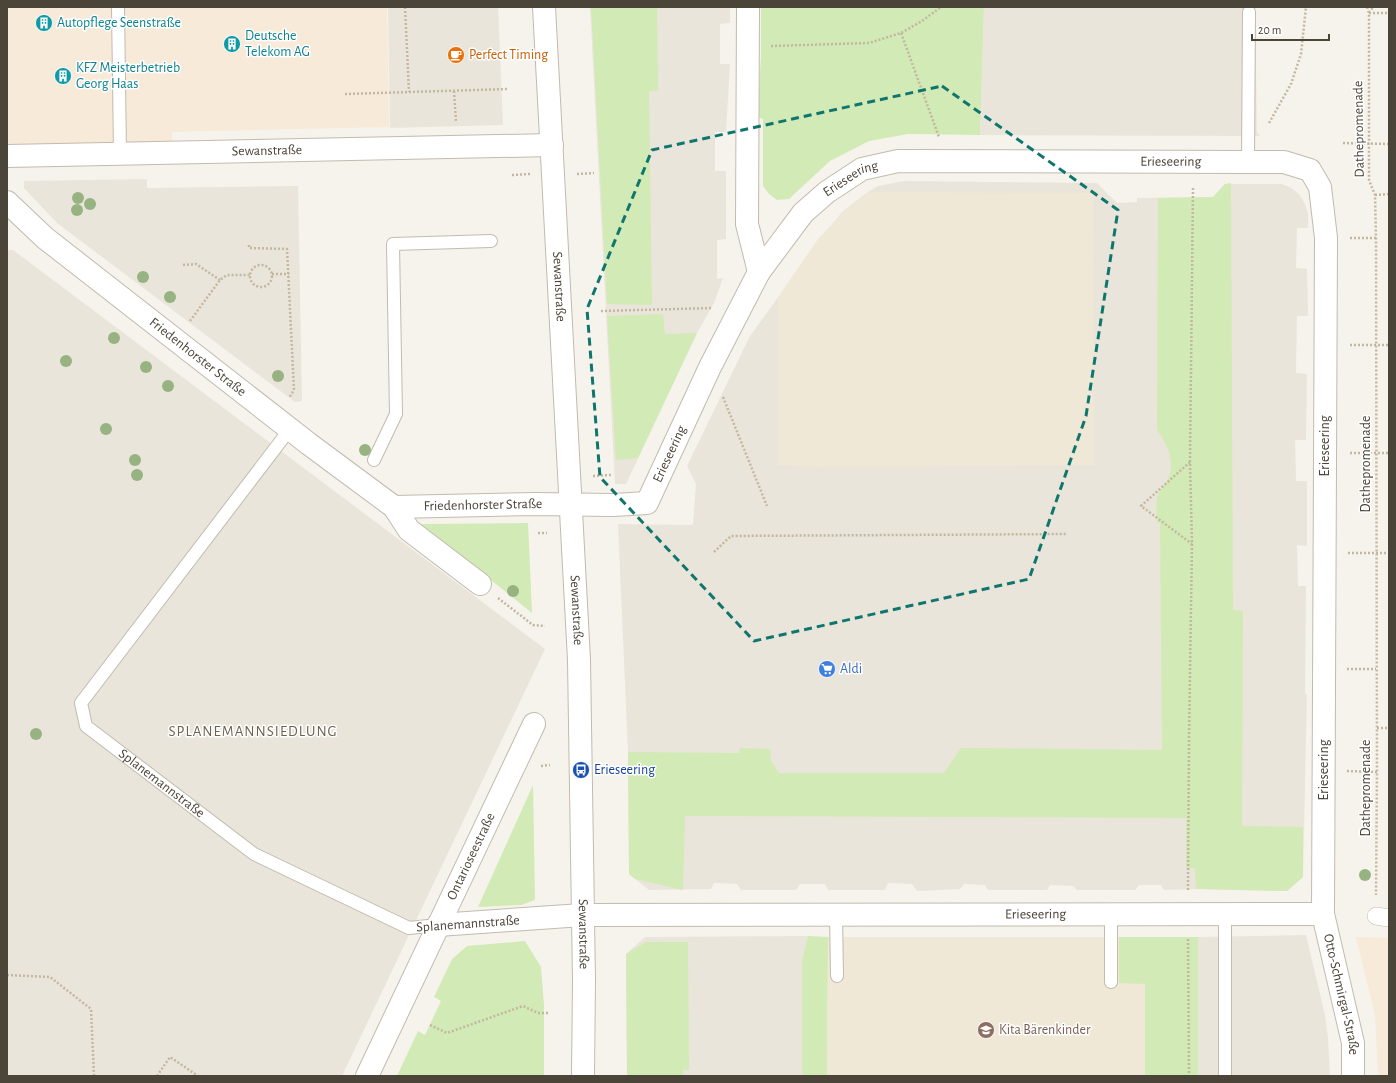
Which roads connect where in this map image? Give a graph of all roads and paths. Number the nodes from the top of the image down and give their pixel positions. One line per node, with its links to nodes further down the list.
1 (118, 7): 24 (lane)
2 (405, 7): 16 (path)
3 (544, 7): 22 (street, Sewanstraße)
4 (748, 7): 13 (street)
5 (941, 7): 12 (path)
6 (1306, 7): 18 (path)
7 (1367, 7): 10 (path, Dathepromenade)
8 (1374, 7): 10 (path)
9 (1248, 12): 28 (lane)
10 (1369, 13): 11 (path); 20 (path, Dathepromenade)
11 (1389, 13)
12 (901, 33): 13 (path); 26 (path)
13 (748, 46): 35 (street)
14 (508, 89): 15 (path)
15 (454, 91): 16 (path); 23 (path)
16 (409, 92): 17 (path)
17 (346, 94)
18 (1266, 128)
19 (1343, 143): 20 (path)
20 (1368, 144): 21 (path); 30 (path, Dathepromenade)
21 (1389, 144)
22 (552, 145): 23 (street, Sewanstraße); 52 (street, Sewanstraße)
23 (457, 147): 24 (street, Sewanstraße)
24 (120, 154): 25 (street, Sewanstraße)
25 (7, 156)
26 (939, 161): 27 (street, Erieseering); 35 (street, Erieseering)
27 (1193, 162): 28 (street, Erieseering); 51 (path)
28 (1248, 162): 43 (street, Erieseering)
29 (1389, 194): 30 (path)
30 (1375, 195): 44 (path, Dathepromenade)
31 (7, 202): 42 (street, Friedenhorster Straße)
32 (491, 241): 50 (lane)
33 (249, 245): 37 (path)
34 (183, 265): 39 (path)
35 (760, 272): 40 (street, Erieseering)
36 (272, 274): 37 (path); 38 (path); 38 (path)
37 (289, 274): 47 (path)
38 (251, 275): 39 (path)
39 (220, 280): 42 (path)
40 (741, 307): 41 (path); 46 (street, Erieseering)
41 (602, 311)
42 (175, 340): 47 (street, Friedenhorster Straße)
43 (1325, 345): 44 (path); 67 (street, Erieseering)
44 (1376, 345): 45 (path); 48 (path, Dathepromenade)
45 (1389, 345)
46 (710, 367): 52 (street, Erieseering); 53 (path)
47 (283, 424): 54 (street, Friedenhorster Straße); 76 (lane, Splanemannstraße)
48 (1376, 453): 49 (path); 58 (path, Dathepromenade)
49 (1389, 453)
50 (374, 460)
51 (1190, 462): 56 (path); 56 (path)
52 (572, 504): 54 (street, Friedenhorster Straße); 71 (street, Sewanstraße)
53 (767, 506)
54 (394, 507): 60 (street, Friedenhorster Straße)
55 (1067, 534): 57 (path)
56 (1192, 544): 69 (path)
57 (714, 552)
58 (1376, 553): 59 (path); 63 (path, Dathepromenade)
59 (1389, 553)
60 (480, 584): 61 (path)
61 (545, 626)
62 (534, 724): 76 (street, Ontarioseestraße)
63 (1377, 728): 64 (path); 68 (path, Dathepromenade)
64 (1389, 728)
65 (550, 765): 66 (path)
66 (541, 766)
67 (1324, 771): 68 (path); 70 (street, Erieseering)
68 (1377, 772): 75 (path, Dathepromenade)
69 (1188, 914): 73 (street, Erieseering); 74 (street, Erieseering); 87 (path)
70 (1323, 914): 74 (street, Erieseering); 89 (street, Otto-Schmirgal-Straße)
71 (582, 915): 72 (street, Erieseering); 76 (street, Splanemannstraße); 86 (street, Sewanstraße)
72 (836, 915): 73 (street, Erieseering); 78 (lane)
73 (1111, 915): 79 (lane)
74 (1225, 915): 88 (lane)
75 (1382, 917)
76 (438, 925): 85 (street, Ontarioseestraße)
77 (7, 975): 82 (path)
78 (836, 976)
79 (1111, 982)
80 (548, 1013): 81 (path)
81 (430, 1025)
82 (94, 1076)
83 (157, 1076): 84 (path)
84 (198, 1076)
85 (367, 1076)
86 (583, 1076)
87 (1189, 1076)
88 (1224, 1076)
89 (1353, 1076)

